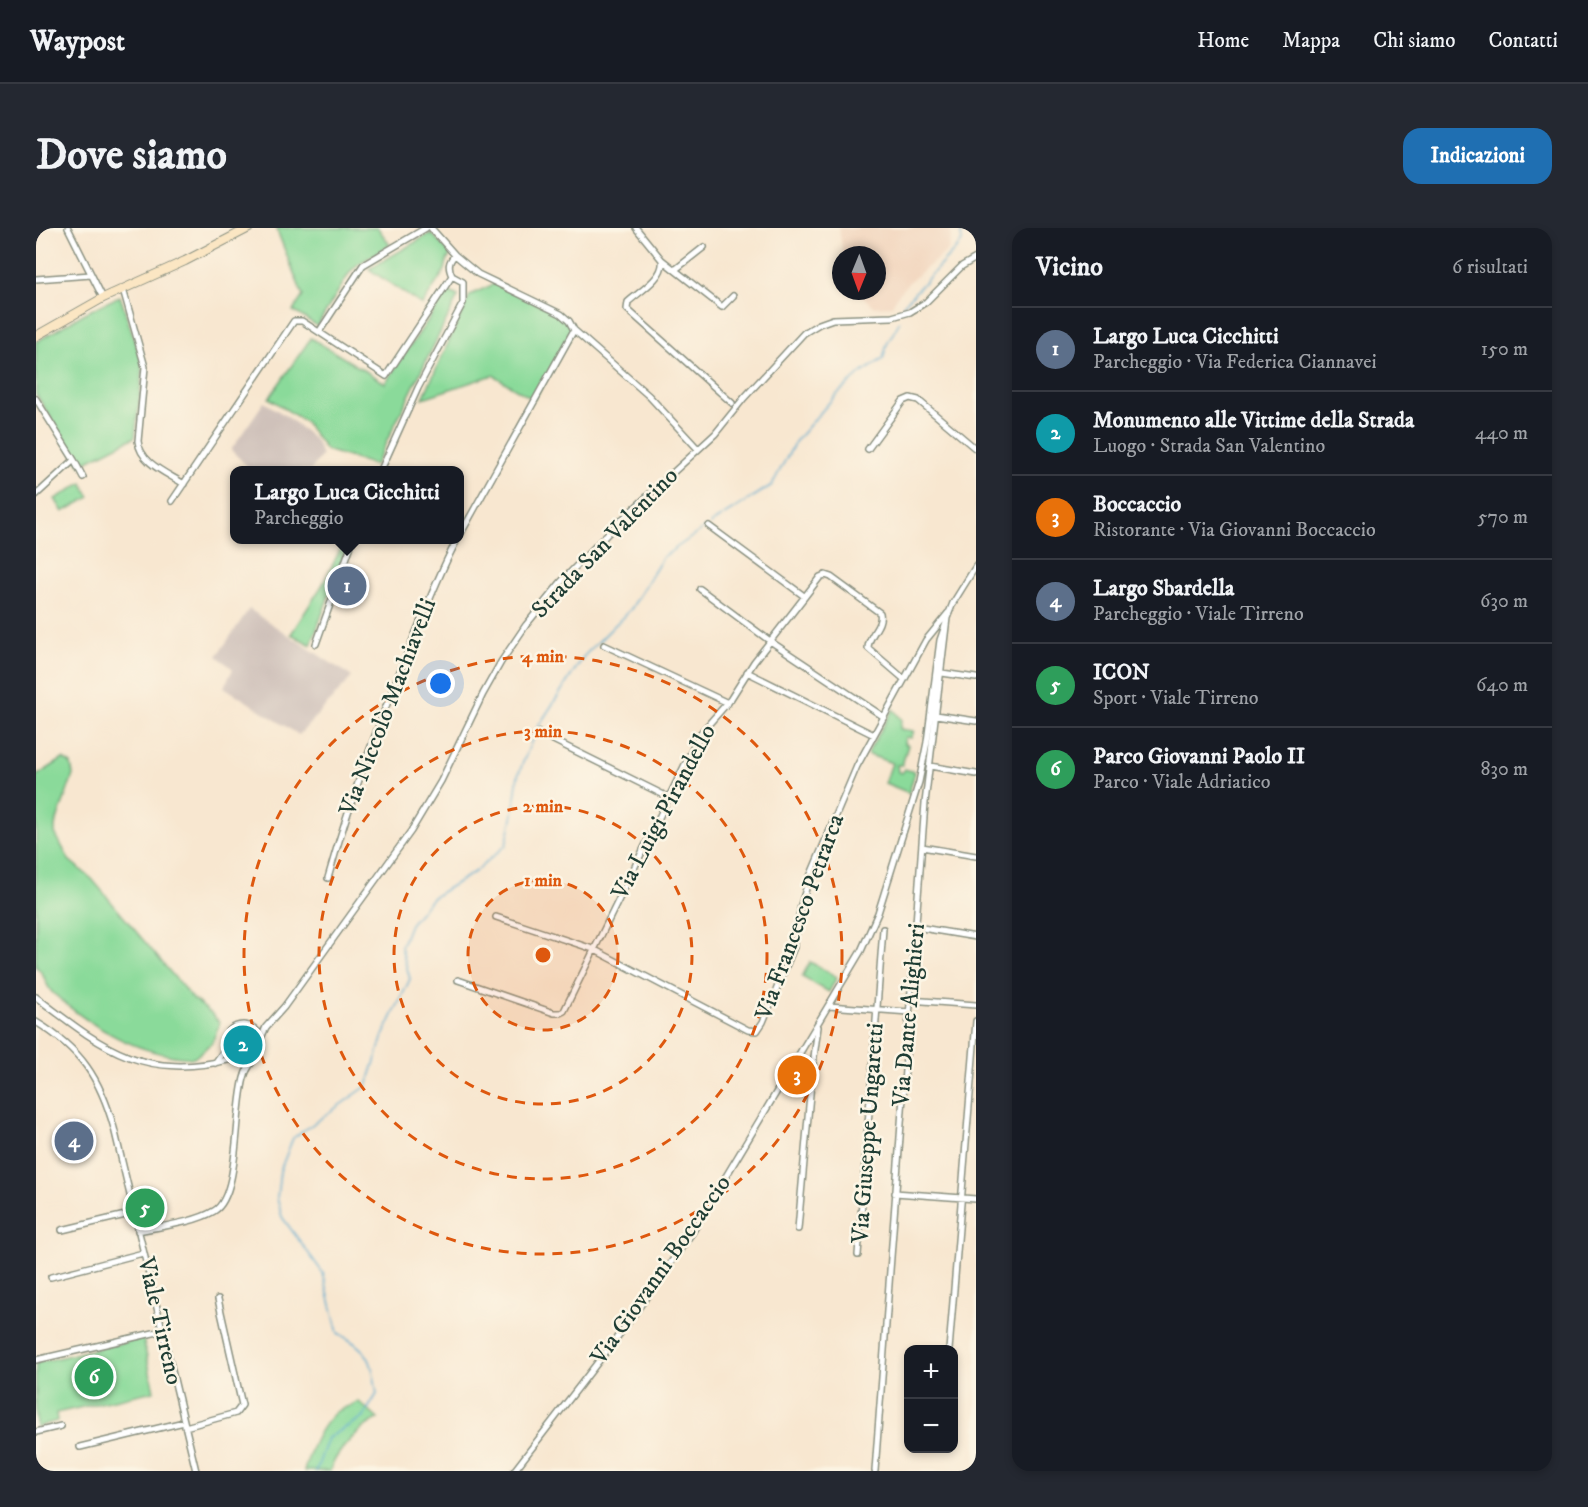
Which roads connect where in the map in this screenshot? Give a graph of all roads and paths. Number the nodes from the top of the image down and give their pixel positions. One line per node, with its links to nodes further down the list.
1 (68, 228): 11 (street)
2 (249, 228): 14 (street)
3 (426, 228): 18 (street)
4 (431, 228): 7 (street)
5 (636, 228): 9 (street)
6 (704, 248): 10 (street)
7 (455, 255): 12 (street); 17 (street)
8 (976, 258): 23 (street, Strada San Valentino)
9 (662, 260): 10 (street); 21 (street)
10 (676, 269): 15 (street)
11 (91, 275): 13 (street); 16 (street)
12 (452, 276): 18 (street); 26 (street)
13 (36, 279)
14 (123, 289): 16 (street); 28 (street)
15 (733, 296)
16 (103, 298): 19 (street)
17 (574, 330): 23 (street); 31 (street)
18 (319, 332): 28 (street)
19 (36, 336)
20 (36, 399): 25 (street)
21 (732, 403)
22 (976, 448): 24 (street)
23 (698, 449): 74 (street, Strada San Valentino)
24 (868, 450)
25 (74, 460): 27 (street); 29 (street)
26 (383, 466)
27 (83, 477)
28 (184, 484): 30 (street)
29 (36, 495)
30 (172, 501)
31 (464, 526)
32 (710, 526): 37 (street)
33 (352, 544): 41 (street)
34 (455, 544): 58 (street, Via Niccolò Machiavelli)
35 (976, 567): 38 (street, Via Dante Alighieri)
36 (700, 589): 40 (street)
37 (804, 596): 40 (street, Via Luigi Pirandello); 46 (street, Via Luigi Pirandello)
38 (949, 611): 39 (street, Via Dante Alighieri); 46 (street, Via Francesco Petrarca)
39 (946, 623): 44 (street, Via Dante Alighieri); 68 (street, Via Giovanni Boccaccio)
40 (770, 641): 43 (street, Via Luigi Pirandello); 49 (street)
41 (316, 644)
42 (604, 645): 47 (street)
43 (747, 672): 47 (street, Via Luigi Pirandello); 52 (street)
44 (942, 673): 45 (street); 48 (street, Via Dante Alighieri)
45 (976, 678)
46 (904, 679): 49 (street, Via Francesco Petrarca)
47 (728, 703): 55 (street, Via Luigi Pirandello)
48 (936, 715): 50 (street); 53 (street, Via Dante Alighieri)
49 (884, 717): 52 (street, Via Francesco Petrarca)
50 (976, 721)
51 (539, 733): 55 (street)
52 (874, 735): 63 (street, Via Francesco Petrarca)
53 (930, 766): 54 (street); 56 (street, Via Dante Alighieri)
54 (976, 774)
55 (668, 797): 63 (street, Via Luigi Pirandello)
56 (922, 847): 57 (street); 60 (street, Via Dante Alighieri)
57 (976, 856)
58 (328, 878)
59 (496, 917): 63 (street)
60 (916, 927): 62 (street); 66 (street, Via Dante Alighieri)
61 (883, 929): 69 (street, Via Giuseppe Ungaretti)
62 (976, 937)
63 (592, 949): 64 (street, Via Luigi Pirandello)
64 (458, 980)
65 (36, 997): 81 (street)
66 (910, 1000): 67 (street); 70 (street, Via Dante Alighieri)
67 (976, 1005)
68 (829, 1006): 69 (street); 73 (street, Via Giovanni Boccaccio)
69 (877, 1010): 70 (street); 91 (street, Via Giuseppe Ungaretti)
70 (909, 1012): 83 (street, Via Dante Alighieri)
71 (976, 1021): 84 (street)
72 (36, 1022): 86 (street, Viale Tirreno)
73 (818, 1026): 87 (street); 102 (street, Via Giovanni Boccaccio)
74 (266, 1028): 75 (street); 76 (street, Strada San Valentino)
75 (254, 1029): 76 (street); 77 (street)
76 (261, 1038): 79 (street)
77 (225, 1049): 78 (street); 81 (street)
78 (231, 1059): 80 (street); 81 (street)
79 (254, 1059): 80 (street); 82 (street)
80 (239, 1062): 82 (street)
81 (215, 1063)
82 (244, 1075): 89 (street)
83 (895, 1193): 84 (street); 103 (street, Via Dante Alighieri)
84 (962, 1198): 85 (street); 95 (street)
85 (976, 1199)
86 (134, 1213): 88 (street); 89 (street, Viale Tirreno)
87 (798, 1229)
88 (62, 1230)
89 (138, 1231): 90 (street, Viale Tirreno)
90 (143, 1253): 92 (street); 94 (street, Viale Tirreno)
91 (858, 1255)
92 (51, 1277)
93 (218, 1299): 97 (street)
94 (162, 1331): 96 (street); 97 (street, Viale Tirreno)
95 (949, 1345)
96 (36, 1360)
97 (184, 1424): 100 (street); 101 (street, Viale Tirreno)
98 (61, 1426): 99 (street)
99 (36, 1432)
100 (80, 1447)
101 (195, 1471)
102 (514, 1471)
103 (875, 1471)

